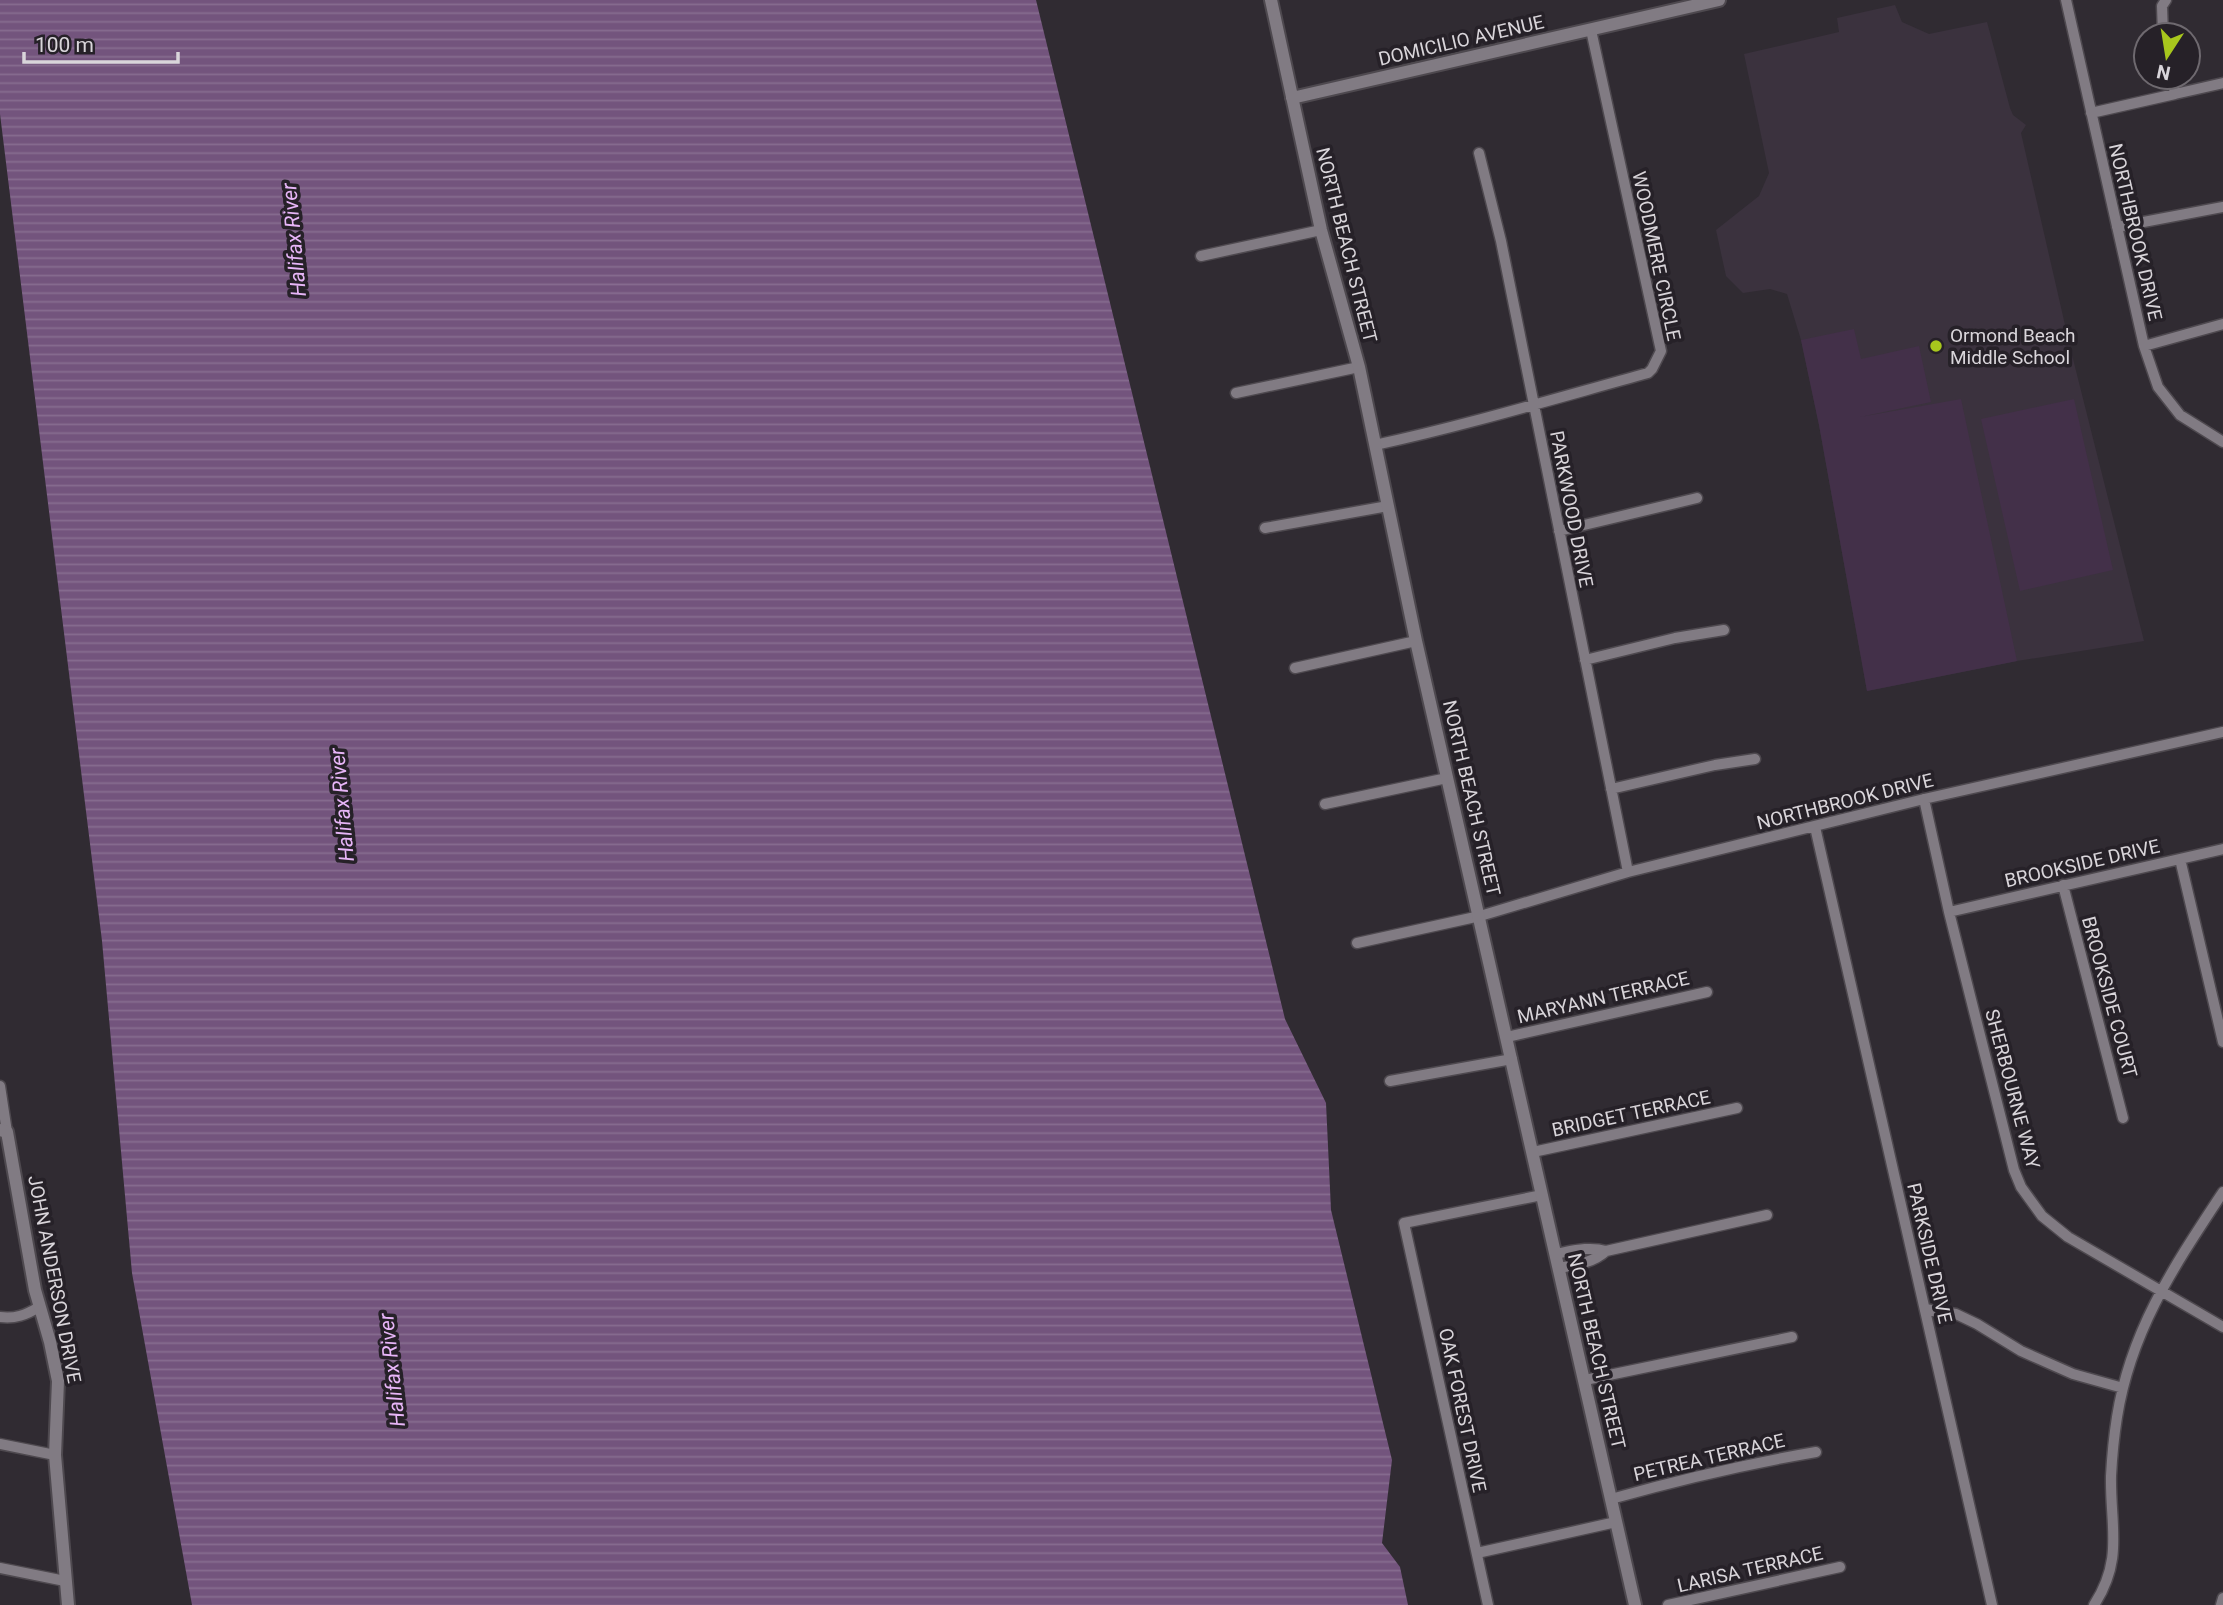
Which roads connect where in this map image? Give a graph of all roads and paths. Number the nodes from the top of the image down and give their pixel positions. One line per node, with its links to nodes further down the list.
1 (1271, 0): 10 (street, NORTH BEACH STREET)
2 (1719, 0): 6 (street, DOMICILIO AVENUE)
3 (2066, 0): 11 (street, NORTHBROOK DRIVE)
4 (2166, 0): 5 (street)
5 (2163, 21)
6 (1591, 30): 10 (street, DOMICILIO AVENUE); 21 (street, WOODMERE CIRCLE)
7 (2223, 83): 9 (street)
8 (2174, 91): 9 (street)
9 (2175, 94): 11 (street)
10 (1292, 98): 15 (street, NORTH BEACH STREET)
11 (2091, 113): 14 (street, NORTHBROOK DRIVE)
12 (1479, 153): 21 (street, PARKWOOD DRIVE)
13 (2223, 207): 14 (street)
14 (2118, 227): 18 (street, NORTHBROOK DRIVE)
15 (1321, 230): 16 (street); 19 (street, NORTH BEACH STREET)
16 (1201, 256)
17 (2223, 324): 18 (street)
18 (2144, 346): 22 (street, NORTHBROOK DRIVE)
19 (1359, 368): 20 (street); 23 (street, NORTH BEACH STREET)
20 (1236, 393)
21 (1534, 405): 23 (street, WOODMERE CIRCLE); 27 (street, PARKWOOD DRIVE)
22 (2223, 442)
23 (1375, 445): 25 (street, NORTH BEACH STREET)
24 (1697, 498): 27 (street)
25 (1388, 506): 26 (street); 29 (street, NORTH BEACH STREET)
26 (1265, 528)
27 (1559, 531): 30 (street, PARKWOOD DRIVE)
28 (1724, 630): 30 (street)
29 (1416, 641): 31 (street); 34 (street, NORTH BEACH STREET)
30 (1585, 660): 35 (street, PARKWOOD DRIVE)
31 (1295, 668)
32 (2223, 732): 36 (street, NORTHBROOK DRIVE)
33 (1755, 760): 35 (street)
34 (1447, 778): 37 (street); 44 (street, NORTH BEACH STREET)
35 (1611, 789): 41 (street, PARKWOOD DRIVE)
36 (1924, 799): 38 (street, NORTHBROOK DRIVE); 43 (street, SHERBOURNE WAY)
37 (1325, 804)
38 (1815, 827): 41 (street, NORTHBROOK DRIVE); 64 (street, PARKSIDE DRIVE)
39 (2223, 849): 40 (street, BROOKSIDE DRIVE)
40 (2180, 859): 42 (street, BROOKSIDE DRIVE); 48 (street)
41 (1628, 872): 44 (street, NORTHBROOK DRIVE)
42 (2063, 885): 43 (street, BROOKSIDE DRIVE); 53 (street, BROOKSIDE COURT)
43 (1949, 912): 62 (street, SHERBOURNE WAY)
44 (1480, 916): 45 (street, NORTHBROOK DRIVE); 47 (street, NORTH BEACH STREET)
45 (1357, 943)
46 (1707, 992): 47 (street, MARYANN TERRACE)
47 (1507, 1037): 49 (street, NORTH BEACH STREET)
48 (2223, 1042)
49 (1512, 1059): 50 (street); 55 (street, NORTH BEACH STREET)
50 (1390, 1081)
51 (0, 1086): 54 (street, JOHN ANDERSON DRIVE)
52 (1737, 1108): 55 (street, BRIDGET TERRACE)
53 (2123, 1118)
54 (4, 1131): 63 (street, JOHN ANDERSON DRIVE)
55 (1533, 1152): 57 (street, NORTH BEACH STREET)
56 (2223, 1192): 62 (street)
57 (1542, 1195): 60 (street, NORTH BEACH STREET); 75 (street, OAK FOREST DRIVE)
58 (1767, 1215): 59 (street)
59 (1606, 1251): 60 (street); 61 (street)
60 (1555, 1254): 61 (street, NORTH BEACH STREET)
61 (1559, 1268): 68 (street, NORTH BEACH STREET)
62 (2160, 1291): 66 (street, SHERBOURNE WAY); 69 (street)
63 (39, 1307): 65 (street); 72 (street, JOHN ANDERSON DRIVE)
64 (1925, 1309): 69 (street); 84 (street, PARKSIDE DRIVE)
65 (0, 1317)
66 (2223, 1327)
67 (1792, 1336): 68 (street)
68 (1585, 1380): 73 (street, NORTH BEACH STREET)
69 (2123, 1388): 85 (street)
70 (0, 1444): 72 (street)
71 (1815, 1452): 73 (street, PETREA TERRACE)
72 (55, 1455): 78 (street, JOHN ANDERSON DRIVE)
73 (1611, 1499): 74 (street, NORTH BEACH STREET)
74 (1616, 1522): 75 (street); 82 (street, NORTH BEACH STREET)
75 (1476, 1553): 81 (street, OAK FOREST DRIVE)
76 (1840, 1567): 83 (street, LARISA TERRACE)
77 (0, 1568): 78 (street)
78 (65, 1581): 80 (street, JOHN ANDERSON DRIVE)
79 (2223, 1598): 86 (street)
80 (68, 1605)
81 (1488, 1605)
82 (1635, 1605)
83 (1668, 1605)
84 (1992, 1605)
85 (2094, 1605)
86 (2221, 1605)

